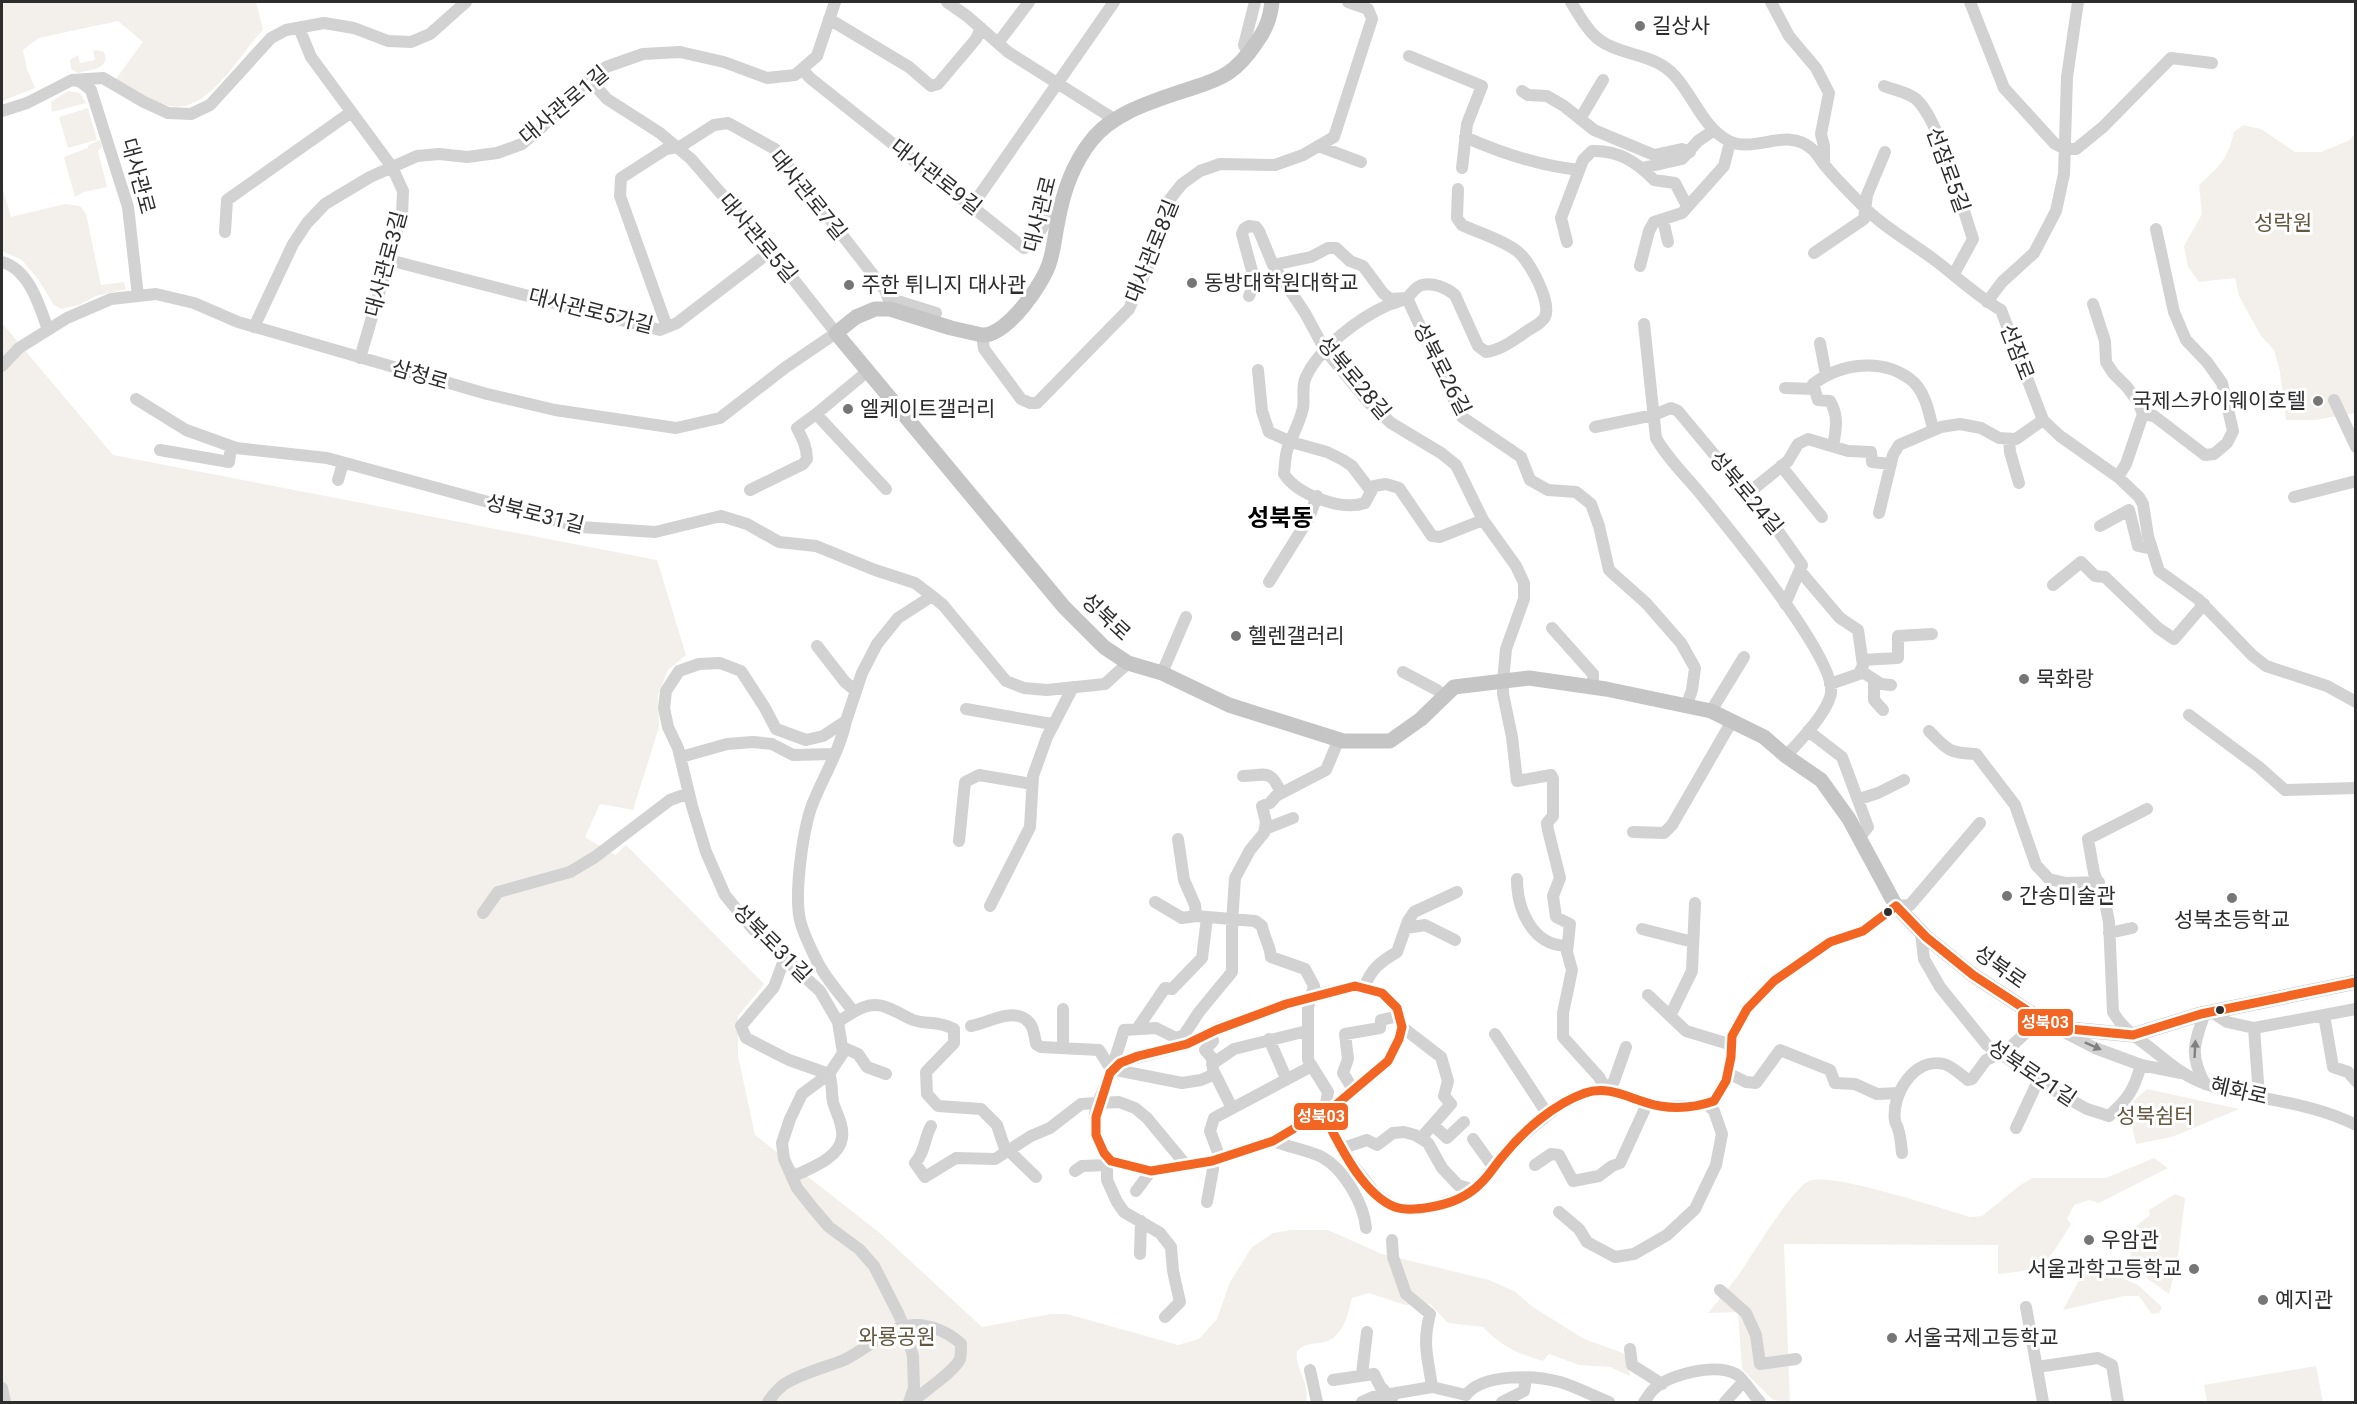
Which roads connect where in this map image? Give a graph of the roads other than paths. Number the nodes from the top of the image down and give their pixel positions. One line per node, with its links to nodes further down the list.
1 (466, 2): 14 (street)
2 (835, 2): 13 (street)
3 (947, 2): 15 (street)
4 (1029, 2): 16 (street)
5 (1114, 2): 24 (street)
6 (1255, 2): 17 (street)
7 (1272, 2): 17 (main road, 대사관로)
8 (1348, 2): 34 (street, 대사관로8길)
9 (1571, 2): 31 (street)
10 (1772, 2): 40 (street)
11 (1970, 2): 36 (street)
12 (2078, 2): 36 (street, 선잠로)
13 (830, 19): 15 (street); 20 (street)
14 (299, 28): 21 (street); 28 (street, 대사관로3길)
15 (981, 28): 16 (street)
16 (998, 43): 24 (street)
17 (1248, 54): 29 (main road, 대사관로)
18 (1409, 56): 32 (street)
19 (2212, 63): 36 (street)
20 (802, 69): 22 (street, 대사관로1길); 47 (street, 대사관로9길)
21 (72, 80): 27 (street); 62 (street, 대사관로)
22 (590, 80): 35 (street, 대사관로5길); 41 (street, 대사관로1길)
23 (1603, 80): 30 (street)
24 (1058, 83): 29 (street); 47 (street)
25 (1884, 86): 61 (street, 선잠로5길)
26 (1522, 91): 30 (street)
27 (2, 111)
28 (350, 113): 41 (street, 대사관로3길); 52 (street)
29 (1114, 119): 46 (main road, 대사관로)
30 (1580, 119): 37 (street)
31 (1714, 130): 33 (street); 37 (street)
32 (1465, 137): 42 (street); 44 (street)
33 (1730, 142): 40 (street); 48 (street)
34 (1318, 146): 39 (street); 74 (street, 대사관로8길)
35 (677, 148): 55 (street, 대사관로5길); 66 (street, 대사관로7길); 71 (street)
36 (2065, 149): 65 (street, 선잠로)
37 (1690, 152): 43 (street)
38 (1885, 152): 49 (street)
39 (1361, 162)
40 (1824, 164): 49 (street)
41 (392, 168): 57 (street, 대사관로3길); 70 (street, 대사관로1길)
42 (1461, 168)
43 (1642, 168): 44 (street); 48 (street)
44 (1580, 170): 53 (street)
45 (1458, 189): 64 (street)
46 (1061, 204): 47 (street, 대사관로9길); 74 (main road, 대사관로)
47 (972, 206)
48 (1687, 206): 50 (street)
49 (1867, 209): 56 (street); 61 (street)
50 (1663, 220): 54 (street); 60 (street)
51 (2156, 229): 87 (street)
52 (225, 232)
53 (1567, 242)
54 (1668, 242)
55 (771, 251): 71 (street, 대사관로5가길); 73 (street, 대사관로5길)
56 (1814, 253)
57 (389, 260): 71 (street, 대사관로5가길); 77 (street, 대사관로3길)
58 (2, 262): 72 (street)
59 (1273, 265): 63 (street, 성북로28길); 64 (street, 성북로26길); 76 (street, 성북로28길)
60 (1640, 266)
61 (1954, 274): 65 (street)
62 (138, 296): 70 (street, 삼청로); 72 (street, 삼청로)
63 (1249, 296)
64 (1407, 298): 76 (street); 140 (street, 성북로26길)
65 (1987, 302): 89 (street, 선잠로)
66 (889, 304): 68 (street); 73 (main road); 74 (main road)
67 (2093, 304): 87 (street)
68 (936, 313)
69 (1644, 324): 88 (street, 성북로24길)
70 (254, 327): 77 (street, 삼청로)
71 (667, 327)
72 (48, 330): 78 (street, 삼청로)
73 (836, 333): 77 (street, 삼청로); 80 (main road, 성북로)
74 (982, 335)
75 (1820, 343): 81 (street)
76 (1325, 350): 93 (street); 113 (street, 성북로28길)
77 (360, 358)
78 (2, 366)
79 (1258, 370): 93 (street)
80 (868, 371): 86 (street); 127 (main road, 성북로)
81 (1826, 375): 83 (street); 91 (street)
82 (1785, 388): 83 (street)
83 (1814, 389): 95 (street)
84 (136, 399): 94 (street, 성북로31길)
85 (2334, 400): 96 (street)
86 (816, 414): 105 (street); 106 (street)
87 (2143, 414): 101 (street)
88 (1653, 416): 90 (street, 성북로24길); 108 (street, 성북로24길); 120 (street, 성북로24길)
89 (2043, 420): 92 (street); 101 (street, 선잠로)
90 (1595, 427)
91 (1933, 429): 92 (street); 99 (street)
92 (2009, 439): 104 (street)
93 (1290, 442): 107 (street); 109 (street)
94 (231, 446): 97 (street); 98 (street, 성북로31길)
95 (1833, 446): 99 (street); 100 (street)
96 (2355, 447)
97 (159, 450)
98 (343, 462): 102 (street); 119 (street, 성북로31길)
99 (1891, 464): 111 (street)
100 (1781, 466): 108 (street); 112 (street)
101 (2118, 477): 115 (street, 선잠로)
102 (338, 480)
103 (2355, 481): 110 (street)
104 (2019, 483)
105 (886, 489)
106 (750, 490)
107 (1371, 491): 109 (street); 113 (street)
108 (1748, 494): 116 (street, 성북로24길)
109 (1317, 496): 117 (street)
110 (2294, 497)
111 (1879, 513)
112 (1822, 517)
113 (1483, 520): 132 (street, 성북로28길)
114 (2100, 526): 115 (street, 선잠로)
115 (2152, 549): 121 (street, 선잠로)
116 (1800, 571): 120 (street); 128 (street)
117 (1269, 582)
118 (2053, 585): 121 (street)
119 (932, 596): 135 (street, 성북로31길); 137 (street, 성북로31길)
120 (1785, 604): 133 (street, 성북로24길)
121 (2204, 604): 139 (street, 선잠로)
122 (1186, 617): 130 (street)
123 (1552, 628): 136 (street)
124 (1932, 634): 128 (street)
125 (817, 646): 137 (street)
126 (1744, 657): 143 (street)
127 (1128, 663): 130 (main road, 성북로); 135 (street, 성북로31길)
128 (1861, 665): 131 (street); 133 (street)
129 (1403, 672): 138 (street)
130 (1162, 673): 150 (main road, 성북로)
131 (1874, 680): 134 (street); 142 (street)
132 (1503, 681): 136 (main road, 성북로); 138 (main road, 성북로); 186 (street, 성북로28길)
133 (1830, 684): 148 (street)
134 (1891, 685)
135 (1073, 687): 147 (street)
136 (1593, 687): 140 (main road, 성북로)
137 (856, 691): 145 (street, 성북로31길)
138 (1444, 697): 150 (main road, 성북로)
139 (2355, 702)
140 (1686, 706): 143 (main road, 성북로)
141 (966, 709): 147 (street)
142 (1883, 710)
143 (1711, 711): 146 (main road, 성북로)
144 (2189, 715): 157 (street)
145 (846, 721): 151 (street, 성북로31길); 153 (street, 성북로31길)
146 (1732, 721): 152 (main road, 성북로); 165 (street)
147 (1052, 724): 156 (street)
148 (1808, 731): 152 (street); 160 (street)
149 (1929, 731): 170 (street)
150 (1339, 739): 159 (street)
151 (834, 754): 153 (street); 194 (street, 성북로31길)
152 (1786, 756): 166 (main road, 성북로)
153 (681, 757): 158 (street, 성북로31길)
154 (1243, 776): 159 (street)
155 (1904, 780): 160 (street)
156 (1032, 783): 168 (street); 174 (street)
157 (2355, 788)
158 (689, 793): 176 (street); 187 (street, 성북로31길)
159 (1281, 793): 164 (street)
160 (1859, 800): 166 (street)
161 (2147, 809): 170 (street)
162 (1293, 818): 164 (street)
163 (1980, 823): 175 (street)
164 (1265, 829): 178 (street)
165 (1633, 832)
166 (1859, 838): 175 (main road, 성북로)
167 (1178, 839): 177 (street)
168 (959, 841)
169 (1517, 879): 186 (street)
170 (2099, 882): 183 (street)
171 (1457, 892): 179 (street)
172 (1155, 902): 177 (street)
173 (1695, 903): 185 (street)
174 (990, 906)
175 (1896, 906): 182 (main road, 성북로); 209 (street)
176 (483, 913)
177 (1201, 917): 178 (street); 203 (street)
178 (1232, 920): 191 (street); 203 (street)
179 (1406, 928): 184 (street); 189 (street)
180 (2132, 928): 183 (street)
181 (1642, 929): 185 (street)
182 (1922, 933): 199 (main road, 성북로); 213 (street, 성북로21길)
183 (2109, 933): 207 (street)
184 (1455, 940)
185 (1694, 942): 197 (street)
186 (1566, 946): 227 (street)
187 (784, 960): 200 (street, 성북로31길); 219 (street)
188 (2355, 982): 195 (main road, 성북로)
189 (1364, 988): 191 (street); 198 (street)
190 (1648, 995): 197 (street)
191 (1311, 996): 204 (street); 205 (street)
192 (1063, 1009): 212 (street)
193 (2355, 1010): 196 (street)
194 (853, 1011): 200 (street); 245 (street)
195 (2208, 1013): 202 (street); 207 (main road, 성북로); 225 (street, one-way to 195)
196 (2324, 1015): 202 (street); 224 (street)
197 (1670, 1016): 209 (street)
198 (1401, 1021): 226 (street); 226 (street); 237 (street)
199 (2043, 1021): 207 (main road, 성북로); 213 (street); 214 (street, one-way to 214)
200 (838, 1022): 210 (street, 성북로31길)
201 (971, 1026): 212 (street)
202 (2254, 1028): 229 (street)
203 (1137, 1029): 216 (street)
204 (1307, 1030): 208 (street); 215 (street)
205 (1211, 1032): 216 (street); 217 (street)
206 (1495, 1034): 235 (street)
207 (2133, 1035): 221 (street, 혜화로)
208 (1269, 1039): 217 (street); 222 (street)
209 (1731, 1045): 218 (street)
210 (842, 1047): 219 (street); 220 (street)
211 (1626, 1047): 227 (street)
212 (1063, 1048): 216 (street)
213 (1998, 1053): 223 (street, 성북로21길); 228 (street)
214 (2140, 1065): 221 (street); 223 (street, 성북로21길)
215 (1312, 1066): 222 (street); 234 (street)
216 (1111, 1069): 217 (street); 230 (street)
217 (1214, 1069): 233 (street)
218 (1728, 1073): 228 (street); 232 (street)
219 (830, 1074): 254 (street); 254 (street)
220 (886, 1074)
221 (2183, 1074): 225 (street, 혜화로)
222 (1286, 1078): 233 (street)
223 (2038, 1081): 240 (street)
224 (2355, 1081)
225 (2205, 1084): 229 (street, 혜화로)
226 (1354, 1090): 234 (street)
227 (1607, 1090): 231 (street); 235 (street)
228 (1899, 1092): 246 (street)
229 (2259, 1096): 238 (street, 혜화로)
230 (1097, 1102): 245 (street); 248 (street); 249 (street)
231 (1648, 1102): 232 (street); 250 (street)
232 (1707, 1104): 259 (street)
233 (1232, 1108): 247 (street)
234 (1324, 1115): 243 (street); 244 (street)
235 (1548, 1115): 251 (street)
236 (1464, 1122): 237 (street)
237 (1432, 1125): 241 (street)
238 (2355, 1125)
239 (931, 1126): 245 (street)
240 (2016, 1128)
241 (1421, 1138): 244 (street); 256 (street)
242 (1473, 1139): 251 (street)
243 (1273, 1141): 247 (street); 261 (street)
244 (1343, 1148): 256 (street)
245 (1009, 1150): 255 (street)
246 (1902, 1153)
247 (1216, 1159): 249 (street); 258 (street)
248 (1109, 1163): 252 (street); 253 (street); 260 (street)
249 (1186, 1165): 253 (street)
250 (1535, 1165)
251 (1494, 1168): 256 (street)
252 (1075, 1171)
253 (1151, 1171): 257 (street)
254 (792, 1177): 266 (street)
255 (1036, 1177)
256 (1474, 1190)
257 (1136, 1191)
258 (1207, 1202)
259 (1559, 1212)
260 (1141, 1221): 263 (street); 267 (street)
261 (1366, 1228)
262 (1392, 1240): 279 (street)
263 (1140, 1254)
264 (1720, 1290): 271 (street)
265 (2026, 1307): 272 (street)
266 (898, 1313)
267 (1165, 1317)
268 (1367, 1332): 274 (street)
269 (1630, 1349): 278 (street)
270 (913, 1356): 285 (street)
271 (1796, 1359)
272 (2037, 1367): 293 (street); 294 (street)
273 (1310, 1370): 286 (street)
274 (1362, 1374): 276 (street); 281 (street)
275 (1526, 1378): 282 (street); 288 (street); 289 (street)
276 (1333, 1380)
277 (1743, 1382): 278 (street); 291 (street); 292 (street)
278 (1662, 1384): 290 (street)
279 (1432, 1387): 281 (street); 282 (street)
280 (2, 1388): 283 (street)
281 (1392, 1399): 287 (street)
282 (1466, 1399)
283 (5, 1402)
284 (768, 1402): 285 (street)
285 (911, 1402)
286 (1317, 1402)
287 (1362, 1402)
288 (1502, 1402)
289 (1609, 1402)
290 (1644, 1402)
291 (1725, 1402)
292 (1760, 1402)
293 (2043, 1402)
294 (2118, 1402)

